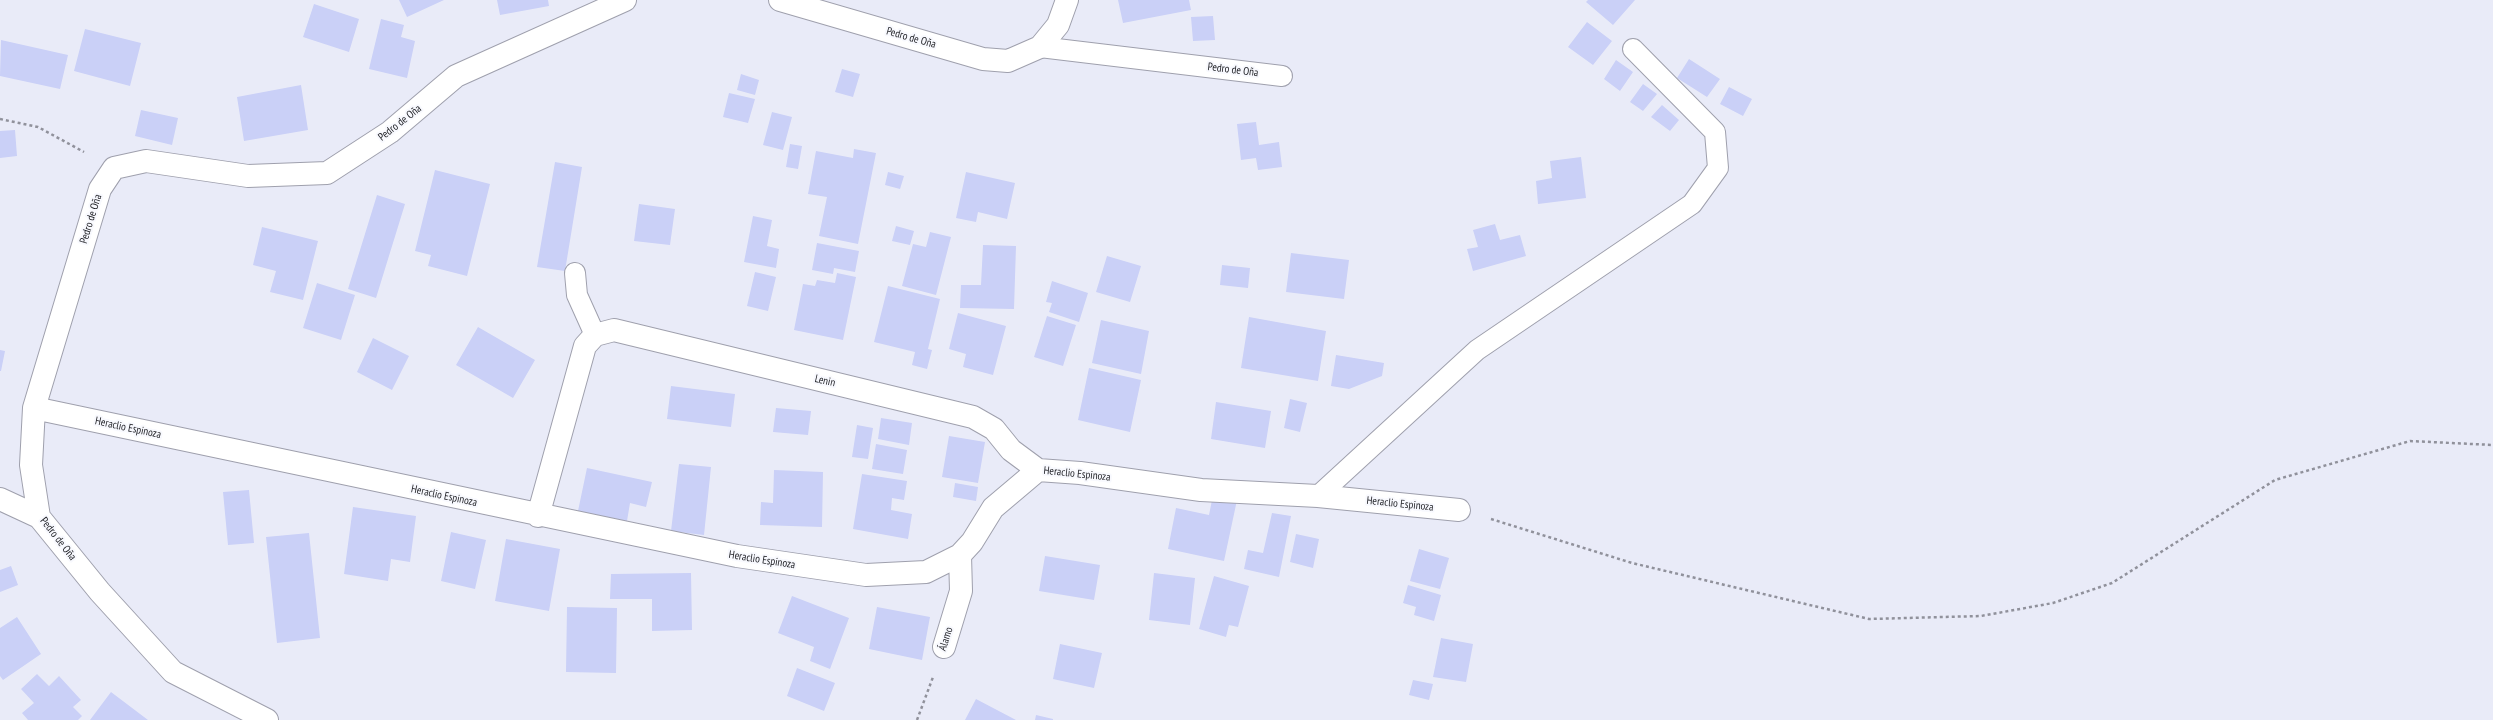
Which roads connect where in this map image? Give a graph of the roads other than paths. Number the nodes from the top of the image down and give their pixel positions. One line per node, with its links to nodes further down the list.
1 (625, 0): 9 (street, Pedro de Oña)
2 (780, 0): 4 (street, Pedro de Oña)
3 (1067, 0): 4 (street, Pedro de Oña)
4 (1040, 46): 6 (lane, Pedro de Oña)
5 (1633, 49): 11 (lane)
6 (1282, 76)
7 (575, 273): 8 (lane)
8 (595, 335): 10 (street, Lenin); 14 (street)
9 (34, 408): 14 (street, Heraclio Espinoza); 15 (street, Pedro de Oña)
10 (1038, 470): 11 (street, Heraclio Espinoza); 16 (street, Heraclio Espinoza)
11 (1318, 496): 13 (street, Heraclio Espinoza)
12 (0, 499): 15 (street)
13 (1459, 510)
14 (538, 516): 16 (street, Heraclio Espinoza)
15 (39, 517): 18 (street, Pedro de Oña)
16 (960, 555): 17 (street, Álamo)
17 (944, 647)
18 (267, 720)

